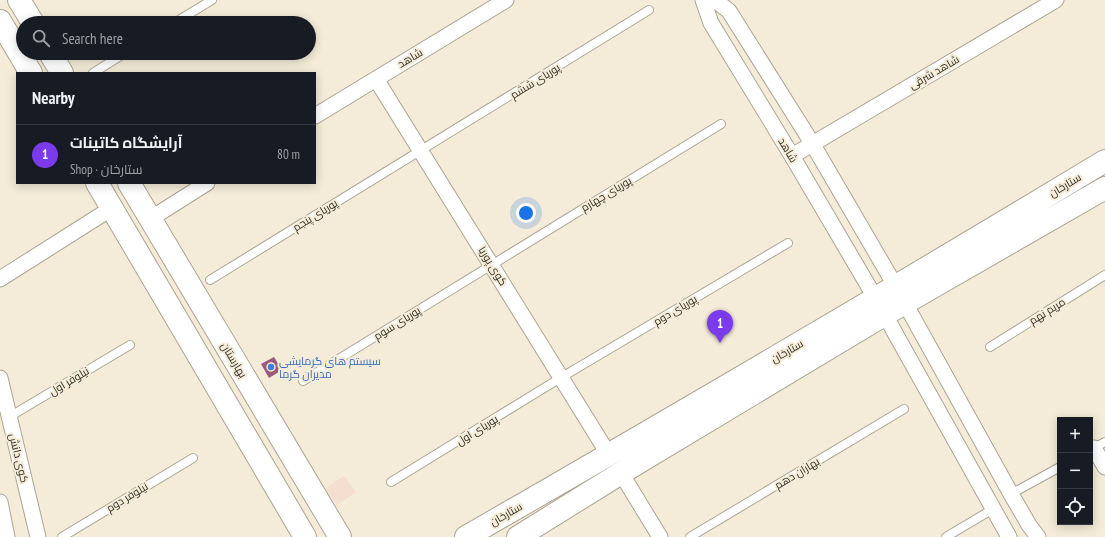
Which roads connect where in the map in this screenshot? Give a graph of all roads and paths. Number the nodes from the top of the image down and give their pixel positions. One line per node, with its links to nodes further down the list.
1 (20, 0): 8 (street)
2 (212, 0): 9 (lane)
3 (506, 0): 18 (street, شاهد)
4 (702, 0): 23 (street, شاهد)
5 (715, 0): 21 (street)
6 (1056, 0): 21 (street, شاهد شرقی)
7 (649, 10): 22 (lane, پوریای ششم)
8 (29, 16)
9 (186, 16)
10 (0, 21): 11 (street)
11 (16, 48)
12 (23, 60): 15 (street)
13 (54, 60): 16 (street)
14 (114, 60): 17 (lane)
15 (30, 72)
16 (61, 72)
17 (95, 72)
18 (376, 79): 19 (street, شاهد); 22 (street, کوی پوریا)
19 (316, 115)
20 (721, 124): 33 (lane, پوریای چهارم)
21 (812, 143): 23 (street, شاهد شرقی); 37 (street)
22 (421, 151): 33 (street, کوی پوریا); 36 (lane, پوریای پنجم)
23 (792, 156): 38 (street, شاهد)
24 (1105, 161): 37 (street, ستارخان)
25 (98, 184): 29 (street)
26 (205, 184): 30 (street)
27 (132, 188): 29 (street); 30 (street, بهارستان)
28 (1105, 188): 37 (street, ستارخان)
29 (112, 208): 31 (street); 35 (street)
30 (150, 219): 31 (street); 61 (street, بهارستان)
31 (126, 230): 60 (street)
32 (788, 243): 41 (lane, پوریای دوم)
33 (492, 264): 41 (street, کوی پوریا); 43 (lane, پوریای سوم)
34 (1105, 275): 40 (lane, مریم نهم)
35 (0, 278)
36 (210, 280)
37 (900, 295): 38 (street, ستارخان); 53 (street)
38 (880, 307): 47 (street, ستارخان); 51 (street, ستارخان); 55 (street, شاهد)
39 (130, 345): 45 (lane, نیلوفر اول)
40 (990, 347)
41 (562, 377): 47 (street, کوی پوریا); 52 (lane, پوریای اول)
42 (0, 378): 45 (street, کوی دانش)
43 (303, 381)
44 (904, 409): 65 (lane, بهاران دهم)
45 (9, 417): 58 (street, کوی دانش)
46 (1096, 447): 49 (street)
47 (609, 455): 62 (street, ستارخان)
48 (193, 458): 59 (lane, نیلوفر دوم)
49 (1105, 467)
50 (1057, 469): 53 (lane)
51 (621, 473): 63 (street, ستارخان); 64 (street)
52 (391, 482)
53 (1011, 494): 56 (street)
54 (0, 502): 57 (street)
55 (993, 509): 66 (lane); 67 (street, شاهد)
56 (1029, 524): 67 (street); 68 (street)
57 (7, 537)
58 (38, 537)
59 (62, 537)
60 (305, 537)
61 (340, 537)
62 (466, 537)
63 (518, 537)
64 (660, 537)
65 (690, 537)
66 (946, 537)
67 (1010, 537)
68 (1038, 537)

